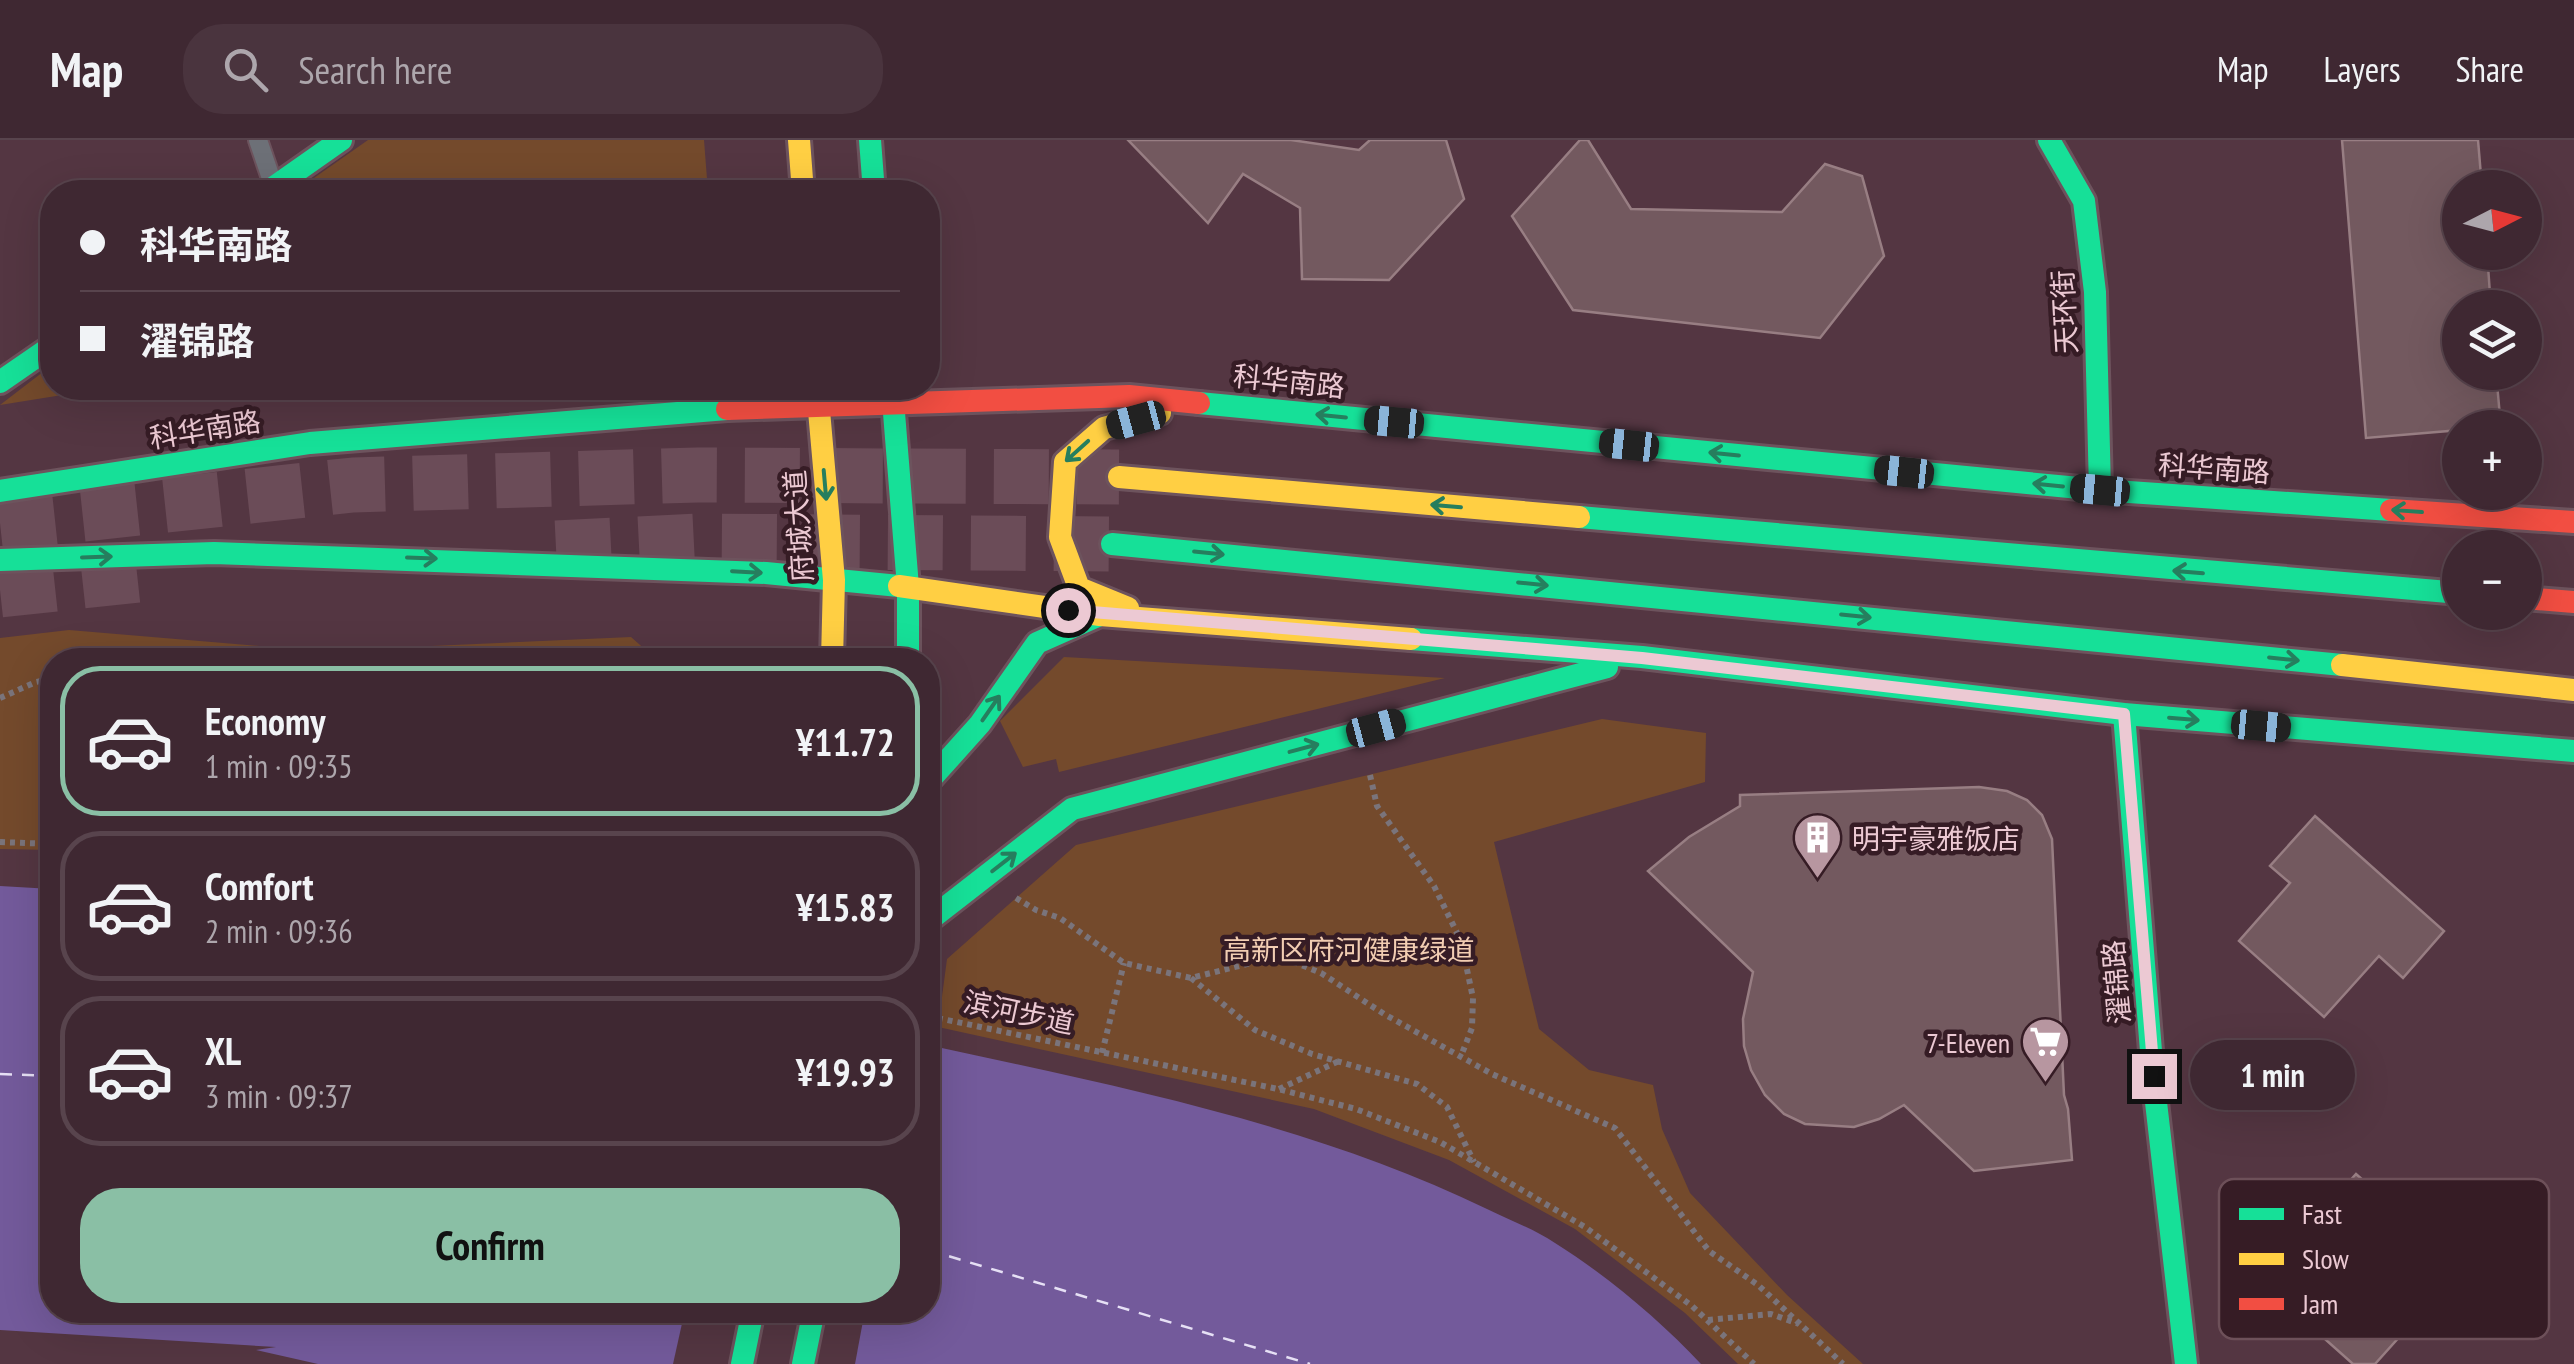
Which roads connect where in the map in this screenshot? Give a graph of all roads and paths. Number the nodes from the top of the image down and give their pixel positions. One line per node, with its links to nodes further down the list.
1 (258, 140): 6 (lane)
2 (341, 140): 7 (main road)
3 (799, 140): 8 (main road)
4 (870, 140): 9 (main road)
5 (2049, 140): 18 (main road, 天环街)
6 (268, 180)
7 (284, 180)
8 (802, 180)
9 (873, 180)
10 (40, 354): 11 (main road)
11 (0, 382)
12 (940, 395): 16 (main road, 科华南路)
13 (794, 400): 19 (main road, 科华南路)
14 (818, 400): 23 (main road, 府城大道, one-way to 23)
15 (893, 400): 24 (main road)
16 (1198, 403): 18 (main road, 科华南路, one-way to 16); 29 (main road, one-way to 29)
17 (1120, 477): 25 (main road, one-way to 17)
18 (2100, 490): 20 (main road, 科华南路, one-way to 18)
19 (0, 491)
20 (2574, 522)
21 (1112, 544): 34 (main road, one-way to 34)
22 (0, 560): 23 (main road, one-way to 23)
23 (834, 580): 24 (main road); 30 (main road, 府城大道)
24 (908, 587): 28 (main road); 31 (main road)
25 (2442, 592)
26 (2542, 599): 27 (main road)
27 (2574, 602)
28 (1100, 615): 29 (main road); 40 (main road, one-way to 28)
29 (1153, 619): 32 (main road)
30 (832, 648)
31 (908, 648)
32 (1642, 658): 36 (main road); 44 (main road, one-way to 32)
33 (40, 681): 35 (path)
34 (2574, 690)
35 (0, 698)
36 (2124, 714): 38 (main road, one-way to 38); 62 (main road, 濯锦路)
37 (2574, 738): 38 (main road)
38 (2523, 748): 39 (main road)
39 (2574, 751)
40 (940, 769)
41 (1370, 775): 50 (path)
42 (0, 842): 43 (path)
43 (40, 844)
44 (987, 875): 45 (main road); 46 (path)
45 (940, 912)
46 (1124, 963): 47 (path); 49 (path)
47 (1191, 978): 50 (path); 51 (path)
48 (940, 1019): 49 (path, 滨河步道)
49 (1102, 1053): 52 (path, 滨河步道)
50 (1461, 1056): 57 (path)
51 (1339, 1061): 52 (path); 53 (path)
52 (1278, 1089): 53 (path, 滨河步道)
53 (1474, 1163): 54 (path, 滨河步道)
54 (1707, 1320): 57 (path); 60 (path, 滨河步道)
55 (751, 1323): 58 (main road)
56 (811, 1323): 59 (main road)
57 (1804, 1326): 61 (path)
58 (742, 1364)
59 (803, 1364)
60 (1754, 1364)
61 (1843, 1364)
62 (2186, 1364)

